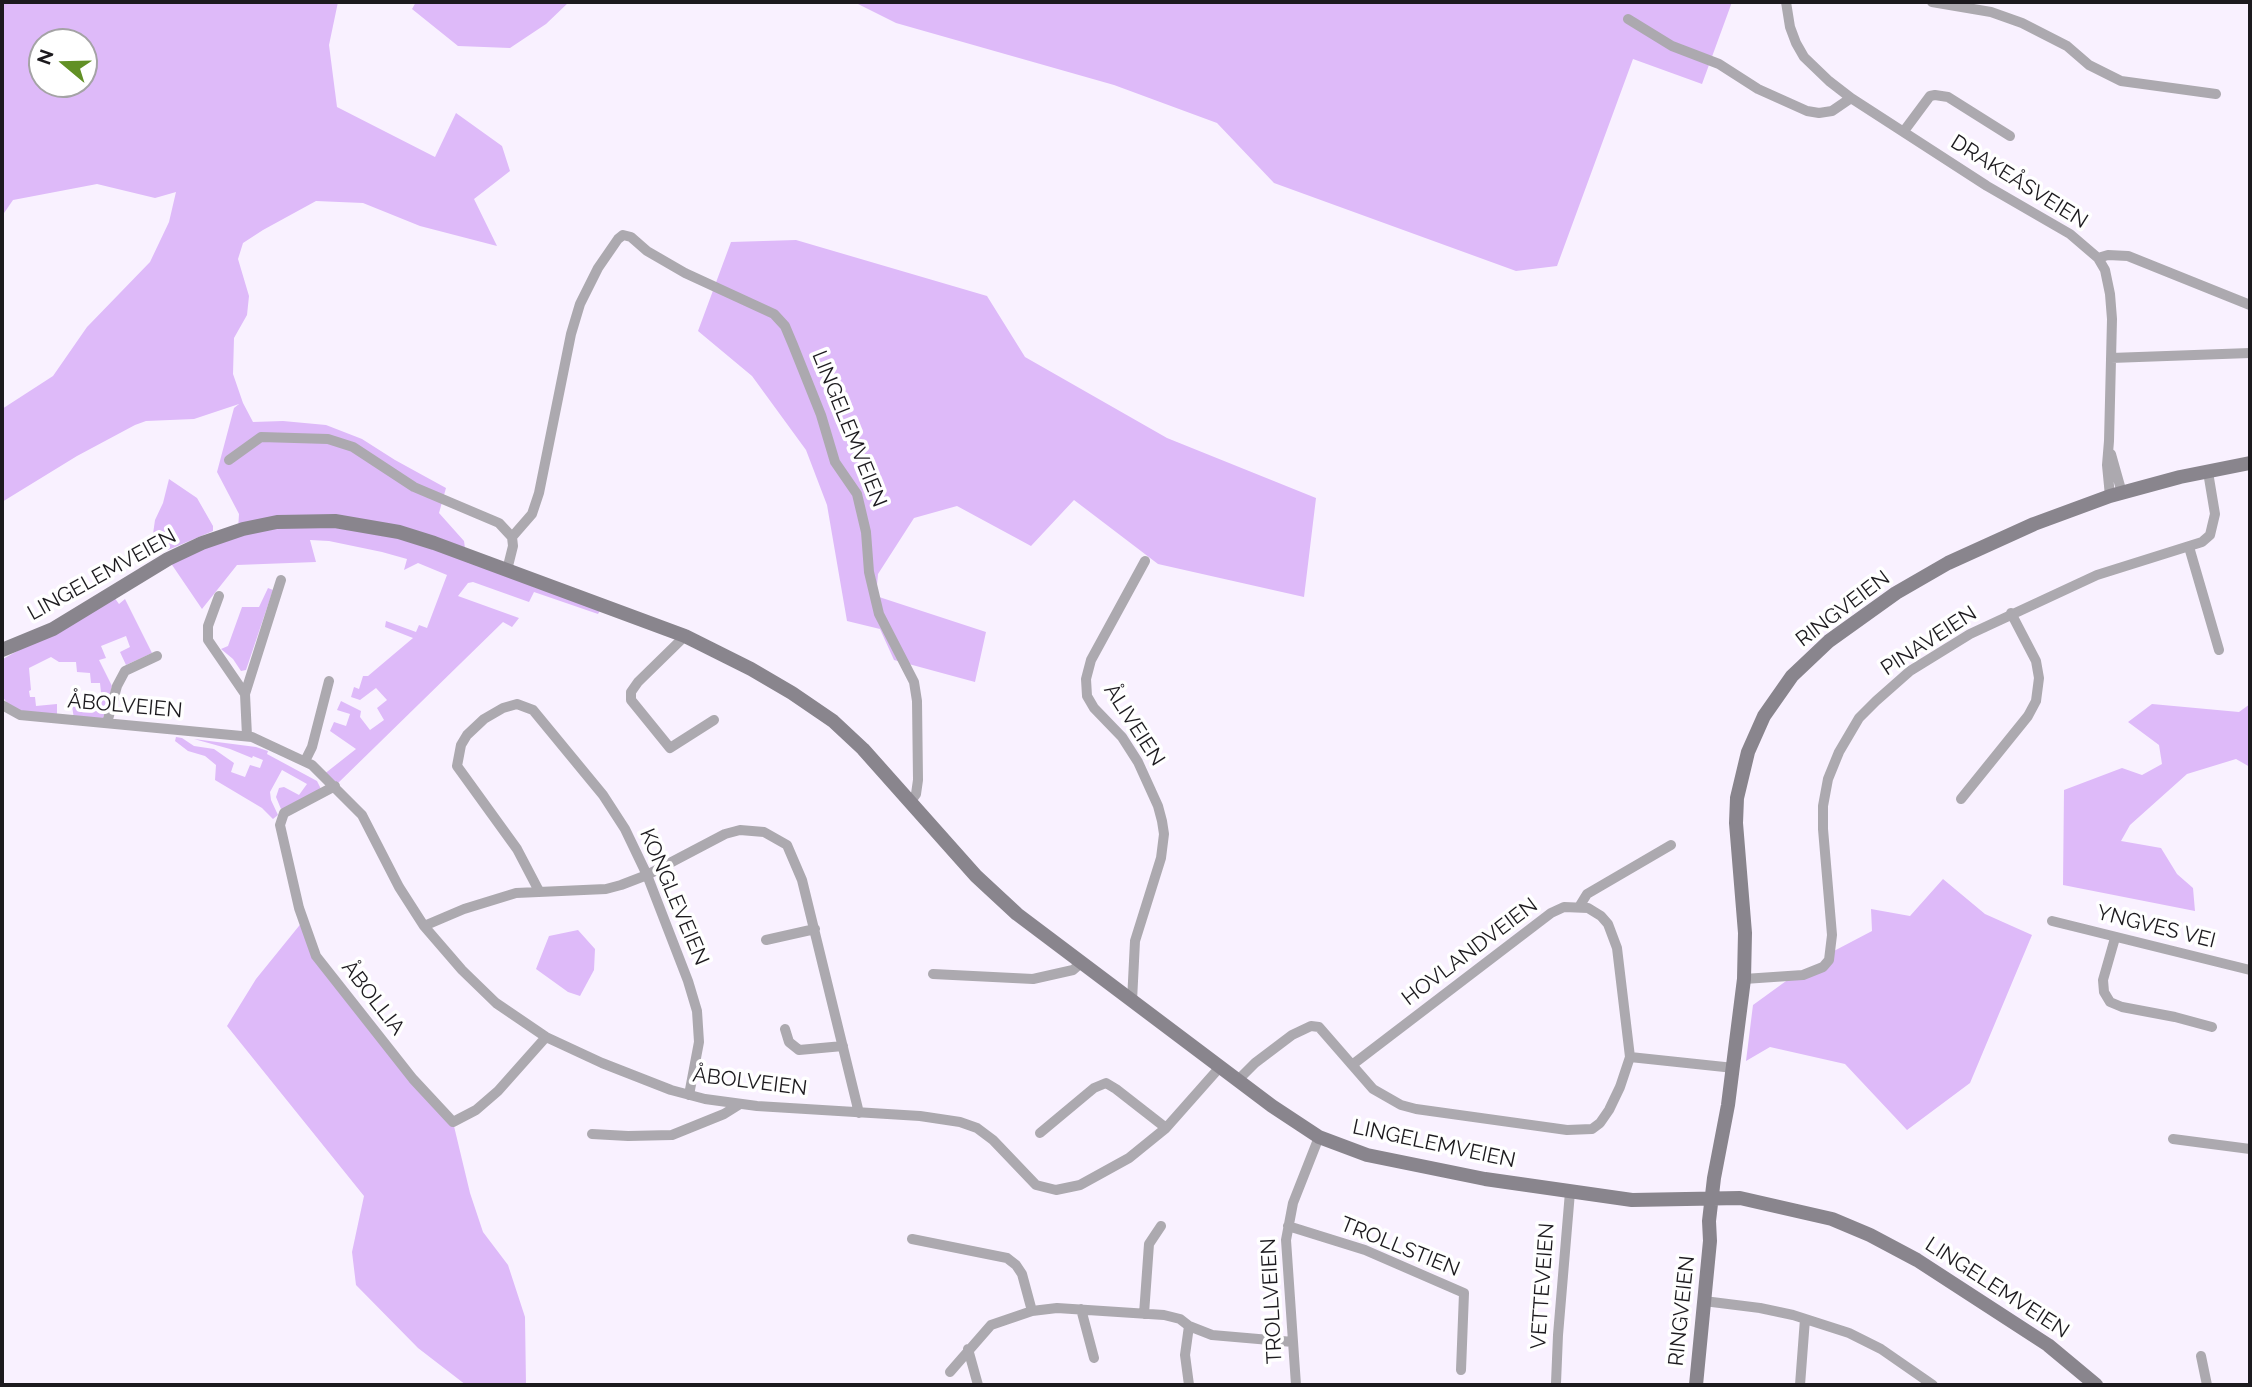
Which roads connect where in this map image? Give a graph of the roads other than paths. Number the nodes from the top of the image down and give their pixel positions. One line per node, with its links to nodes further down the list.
1 (1786, 2): 5 (street, DRAKEÅSVEIEN)
2 (1932, 2): 4 (street)
3 (1628, 19): 5 (street)
4 (2216, 94)
5 (1852, 98): 6 (street, DRAKEÅSVEIEN)
6 (1904, 131): 7 (street, DRAKEÅSVEIEN); 8 (street, DRAKEÅSVEIEN)
7 (2010, 136)
8 (2098, 258): 9 (street); 11 (street, DRAKEÅSVEIEN)
9 (2250, 306)
10 (2250, 353): 11 (street)
11 (2111, 359): 15 (street, DRAKEÅSVEIEN)
12 (229, 460): 16 (street)
13 (2250, 463): 14 (main road, RINGVEIEN)
14 (2208, 472): 15 (main road, RINGVEIEN); 17 (street, PINAVEIEN)
15 (2116, 494): 49 (main road, RINGVEIEN)
16 (512, 537): 19 (street, LINGELEMVEIEN); 36 (street, LINGELEMVEIEN)
17 (2189, 548): 22 (street, PINAVEIEN); 25 (street)
18 (1145, 561): 50 (street, ÅLIVEIEN)
19 (507, 570): 23 (main road, LINGELEMVEIEN); 24 (main road, LINGELEMVEIEN)
20 (281, 580): 28 (street)
21 (219, 596): 28 (street)
22 (2011, 613): 35 (street); 49 (street, PINAVEIEN)
23 (685, 636): 30 (street); 36 (main road, LINGELEMVEIEN)
24 (2, 650)
25 (2219, 650)
26 (157, 656): 31 (street)
27 (329, 681): 33 (street)
28 (245, 694): 32 (street)
29 (2, 705): 31 (street, ÅBOLVEIEN)
30 (714, 720)
31 (107, 723): 32 (street, ÅBOLVEIEN)
32 (247, 736): 33 (street, ÅBOLVEIEN)
33 (305, 761): 34 (street, ÅBOLVEIEN)
34 (335, 786): 42 (street, ÅBOLVEIEN); 53 (street, ÅBOLLIA)
35 (1961, 800)
36 (911, 801): 46 (main road, LINGELEMVEIEN)
37 (1671, 845): 40 (street)
38 (648, 875): 39 (street); 39 (street, KONGLEVEIEN); 43 (street); 60 (street, KONGLEVEIEN)
39 (539, 891): 42 (street)
40 (1579, 907): 55 (street); 56 (street, HOVLANDVEIEN)
41 (2052, 921): 44 (street, YNGVES VEI)
42 (424, 926): 53 (street, ÅBOLVEIEN)
43 (815, 929): 45 (street); 54 (street)
44 (2115, 938): 47 (street, YNGVES VEI); 51 (street)
45 (766, 940)
46 (1081, 962): 48 (street); 50 (main road, LINGELEMVEIEN)
47 (2250, 970)
48 (933, 974)
49 (1744, 979): 58 (main road, RINGVEIEN)
50 (1132, 1001): 57 (main road, LINGELEMVEIEN)
51 (2212, 1027)
52 (785, 1029): 54 (street)
53 (546, 1037): 60 (street, ÅBOLVEIEN)
54 (843, 1046): 62 (street)
55 (1630, 1057): 56 (street); 58 (street)
56 (1352, 1065): 59 (street)
57 (1220, 1067): 59 (main road, LINGELEMVEIEN); 63 (street, ÅBOLVEIEN)
58 (1734, 1068): 70 (main road, RINGVEIEN)
59 (1238, 1080): 66 (main road, LINGELEMVEIEN)
60 (689, 1095): 61 (street, ÅBOLVEIEN)
61 (740, 1104): 62 (street, ÅBOLVEIEN); 65 (street)
62 (859, 1113): 63 (street, ÅBOLVEIEN)
63 (1166, 1128): 64 (street)
64 (1040, 1133)
65 (592, 1134)
66 (1319, 1137): 69 (main road, LINGELEMVEIEN); 72 (street, TROLLVEIEN)
67 (2173, 1139): 68 (street)
68 (2250, 1149)
69 (1570, 1192): 70 (main road, LINGELEMVEIEN); 86 (street, VETTEVEIEN)
70 (1715, 1201): 74 (main road, RINGVEIEN); 93 (main road, LINGELEMVEIEN)
71 (1161, 1226): 77 (street)
72 (1288, 1226): 80 (street, TROLLVEIEN); 84 (street, TROLLSTIEN)
73 (912, 1240): 76 (street)
74 (1704, 1301): 78 (street); 90 (main road, RINGVEIEN)
75 (1081, 1309): 76 (street); 77 (street); 83 (street)
76 (1032, 1311): 81 (street)
77 (1144, 1314): 79 (street)
78 (1805, 1319): 91 (street); 92 (street)
79 (1189, 1326): 80 (street); 88 (street)
80 (1293, 1342): 89 (street, TROLLVEIEN)
81 (968, 1349): 85 (street); 87 (street)
82 (2201, 1356): 94 (street)
83 (1094, 1358)
84 (1461, 1370)
85 (950, 1372)
86 (1556, 1383)
87 (978, 1385)
88 (1189, 1385)
89 (1296, 1385)
90 (1696, 1385)
91 (1800, 1385)
92 (1933, 1385)
93 (2096, 1385)
94 (2207, 1385)

